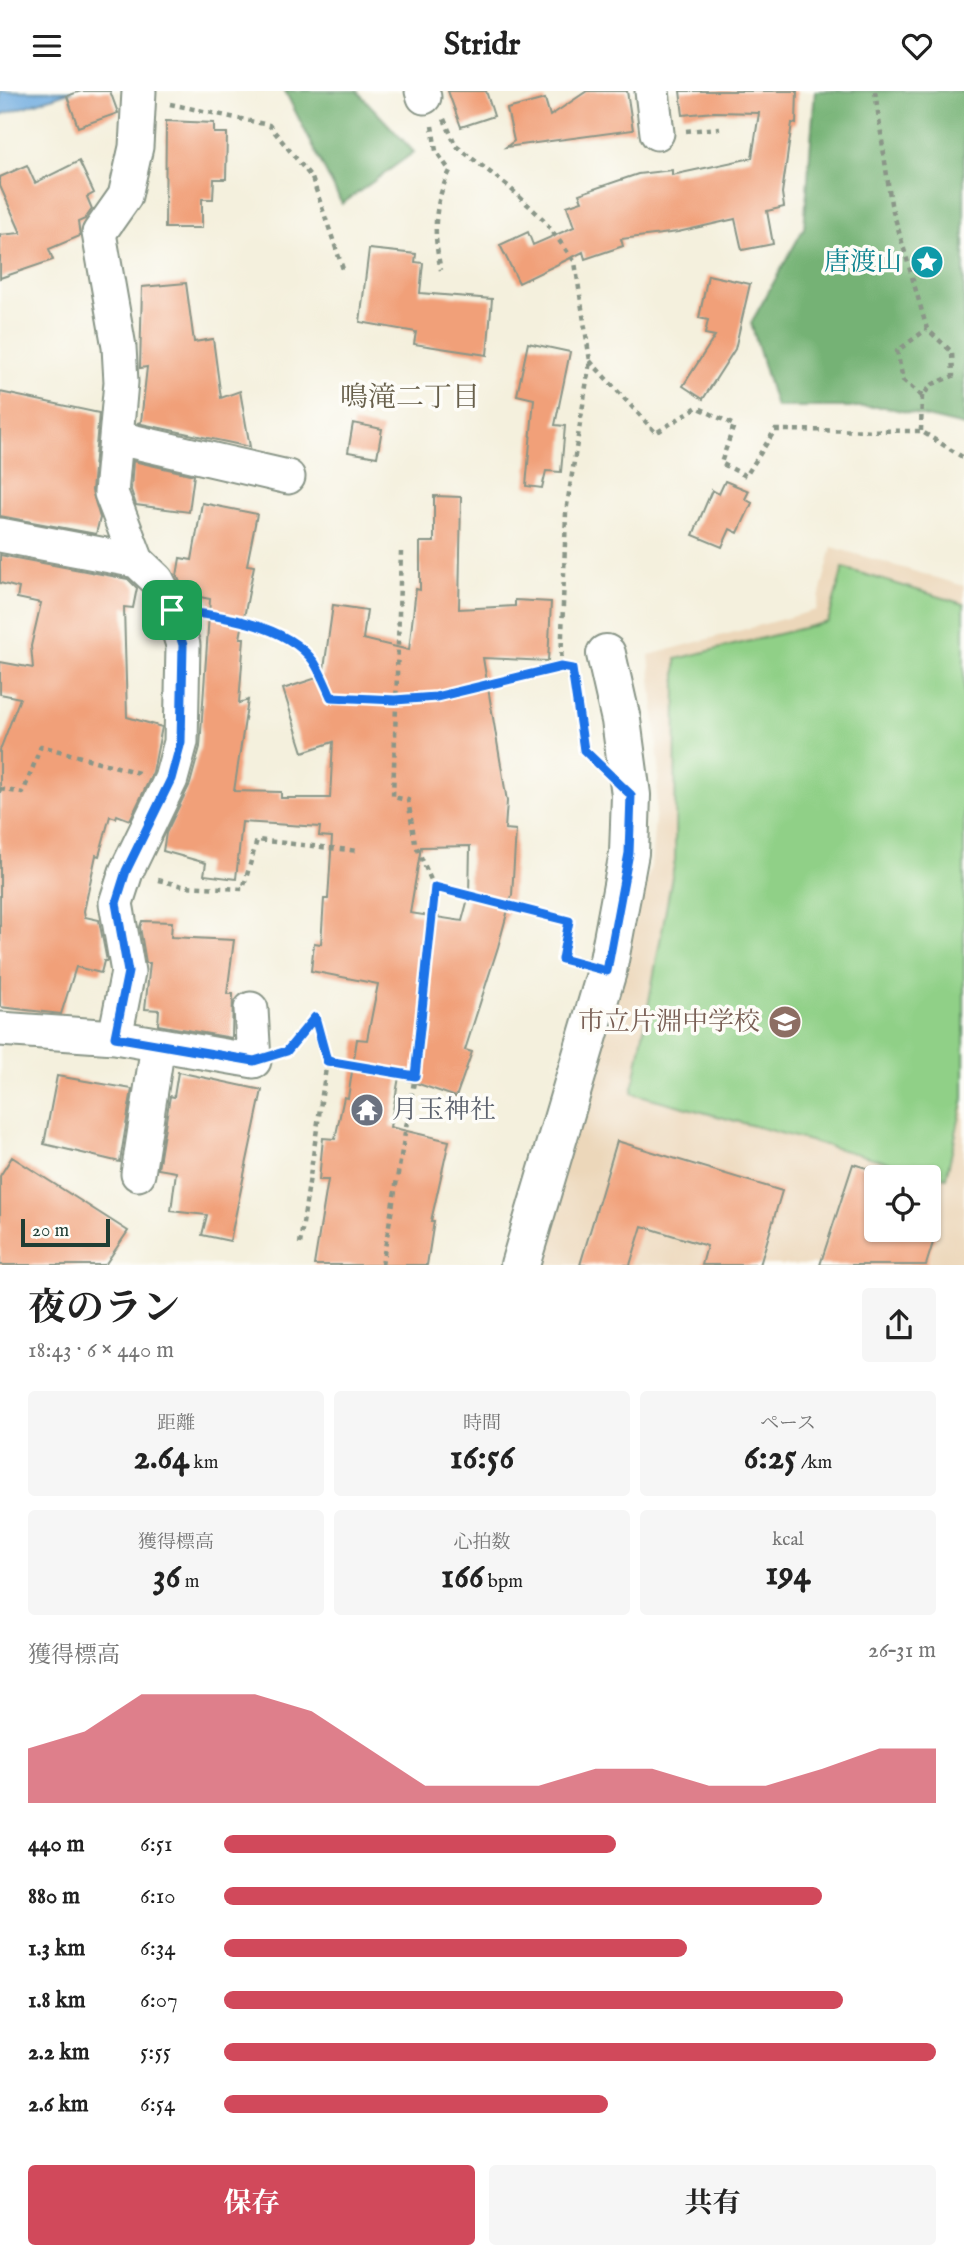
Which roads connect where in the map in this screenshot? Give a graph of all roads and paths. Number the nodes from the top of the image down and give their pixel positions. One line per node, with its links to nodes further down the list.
1 (652, 91): 5 (street)
2 (875, 91): 8 (path)
3 (139, 94): 7 (path); 12 (street)
4 (427, 97): 6 (path); 9 (path)
5 (657, 133)
6 (441, 270)
7 (344, 272)
8 (927, 329): 10 (path); 10 (path)
9 (590, 361): 11 (path); 20 (path)
10 (922, 396): 11 (path)
11 (921, 431): 13 (path)
12 (118, 437): 14 (street); 17 (street)
13 (964, 458)
14 (288, 477)
15 (0, 535): 17 (street)
16 (401, 552): 21 (path)
17 (137, 561): 18 (street)
18 (172, 610): 21 (path); 23 (street)
19 (606, 654): 28 (street)
20 (561, 667): 21 (path); 22 (path)
21 (395, 700): 27 (path)
22 (594, 759)
23 (171, 779): 24 (path); 26 (street)
24 (0, 789)
25 (358, 851): 26 (path)
26 (126, 871): 31 (street)
27 (435, 887): 28 (path); 35 (path)
28 (607, 971): 39 (street)
29 (251, 1009): 33 (street)
30 (0, 1029): 31 (street)
31 (115, 1037): 32 (street)
32 (158, 1045): 33 (street); 36 (street)
33 (254, 1061): 34 (path)
34 (327, 1061): 35 (path); 37 (path)
35 (415, 1076): 38 (path)
36 (138, 1174)
37 (300, 1244)
38 (382, 1265)
39 (520, 1265)

